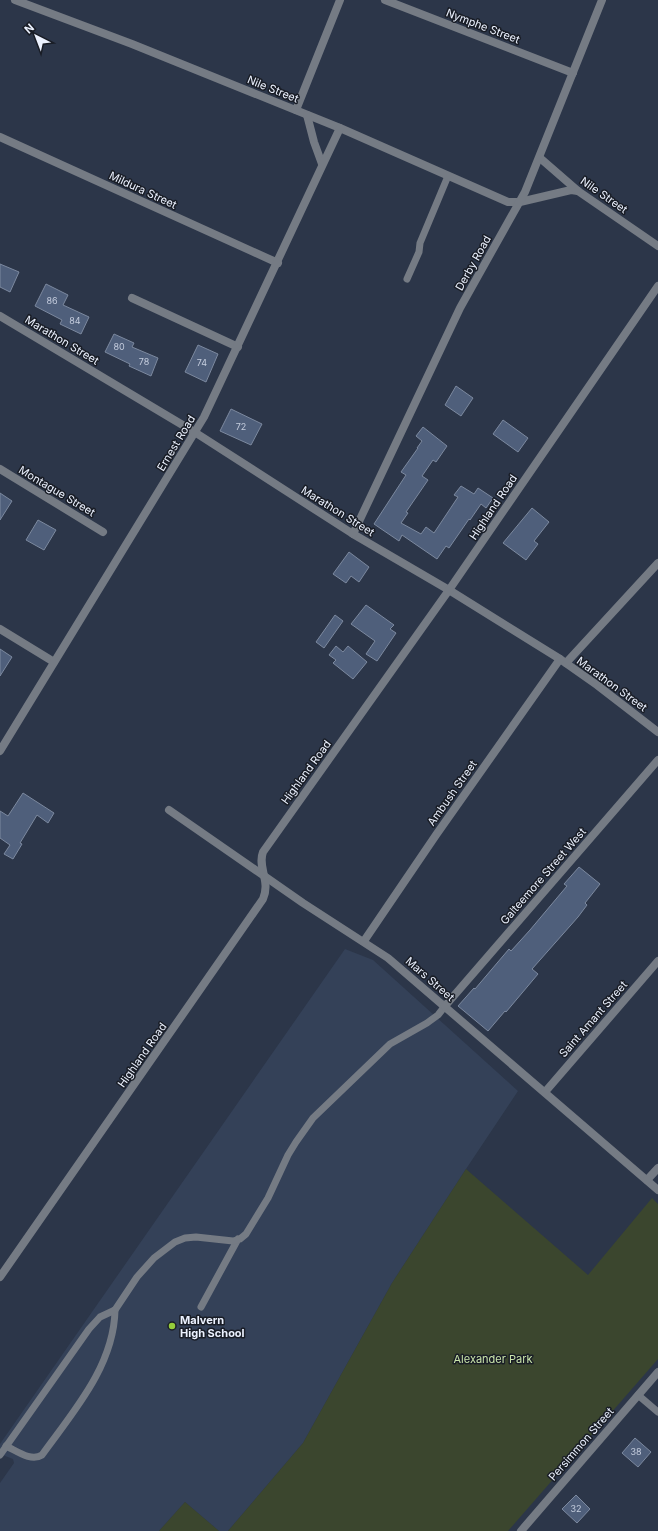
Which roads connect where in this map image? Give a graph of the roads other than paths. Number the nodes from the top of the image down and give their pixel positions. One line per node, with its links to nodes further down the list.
1 (15, 0): 6 (street, Nile Street)
2 (340, 0): 6 (street)
3 (385, 0): 5 (street, Nymphe Street)
4 (602, 0): 5 (street, Derby Road)
5 (574, 73): 10 (street, Derby Road)
6 (296, 110): 7 (street, Nile Street)
7 (307, 115): 8 (street, Nile Street); 11 (street)
8 (340, 128): 11 (street, Ernest Road); 12 (street, Nile Street)
9 (0, 137): 16 (street, Mildura Street)
10 (540, 158): 13 (street, Nile Street); 14 (street, Derby Road)
11 (322, 164): 16 (street, Ernest Road)
12 (448, 176): 14 (street, Nile Street); 17 (lane)
13 (578, 191): 14 (street); 15 (street, Nile Street)
14 (520, 202): 25 (street, Derby Road)
15 (658, 246)
16 (278, 263): 21 (street, Ernest Road)
17 (407, 279)
18 (658, 286): 27 (street, Highland Road)
19 (132, 298): 21 (street)
20 (0, 316): 22 (street, Marathon Street)
21 (238, 347): 22 (street, Ernest Road)
22 (196, 433): 25 (street, Marathon Street); 30 (street, Ernest Road)
23 (0, 469): 24 (street, Montague Street)
24 (103, 532)
25 (353, 534): 27 (street, Marathon Street)
26 (658, 563): 29 (street, Ambush Street)
27 (449, 590): 29 (street, Marathon Street); 35 (street, Highland Road)
28 (0, 629): 30 (street)
29 (563, 661): 31 (street, Marathon Street); 36 (street, Ambush Street)
30 (54, 662): 32 (street, Ernest Road)
31 (658, 732)
32 (0, 751)
33 (658, 760): 38 (street, Galteemore Street West)
34 (170, 810): 35 (street, Mars Street)
35 (265, 876): 36 (street, Mars Street); 44 (street, Highland Road)
36 (364, 942): 38 (street, Mars Street)
37 (658, 961): 39 (street, Saint Amant Street)
38 (445, 1006): 39 (street, Mars Street); 43 (lane)
39 (545, 1092): 41 (street, Mars Street)
40 (658, 1168): 41 (street)
41 (648, 1180): 42 (street, Mars Street)
42 (658, 1190)
43 (238, 1239): 45 (lane); 46 (lane)
44 (0, 1277)
45 (201, 1307)
46 (115, 1310): 50 (lane); 50 (lane)
47 (658, 1372): 48 (street, Persimmon Street)
48 (638, 1395): 49 (lane); 52 (street, Persimmon Street)
49 (658, 1412)
50 (6, 1446): 51 (lane)
51 (0, 1455)
52 (523, 1530)

